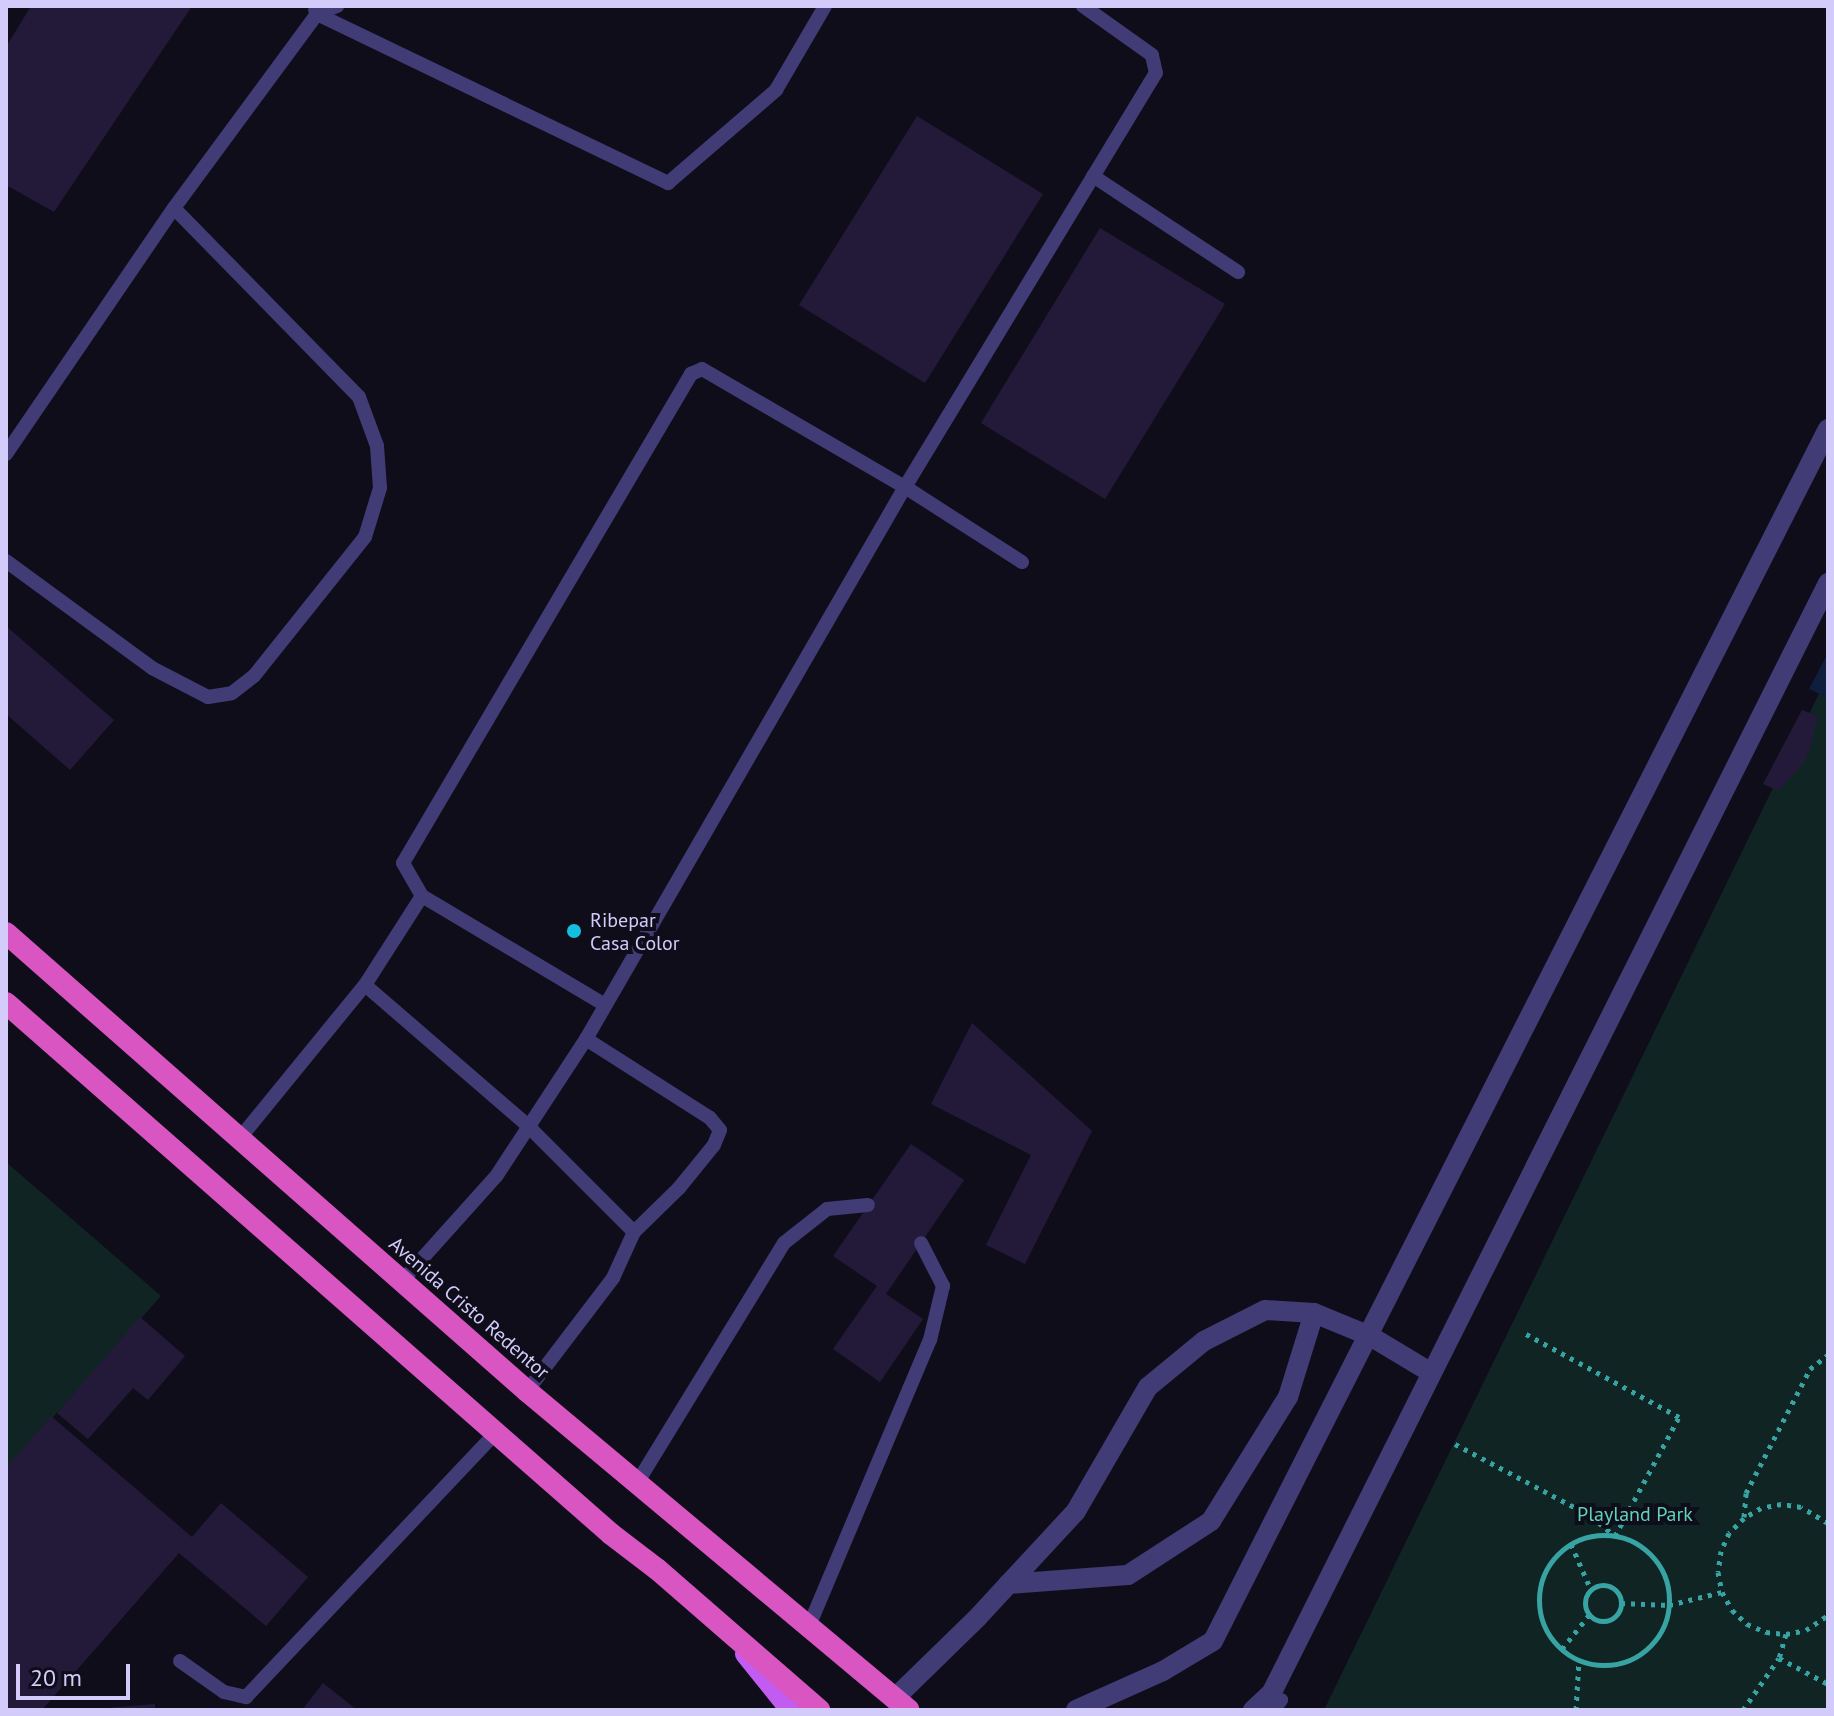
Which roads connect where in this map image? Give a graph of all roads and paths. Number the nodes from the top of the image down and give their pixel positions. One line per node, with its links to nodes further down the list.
1 (337, 6): 4 (lane)
2 (825, 6): 4 (lane)
3 (1083, 6): 5 (lane)
4 (315, 10): 6 (lane)
5 (1093, 176): 7 (lane); 10 (lane)
6 (174, 208): 9 (lane); 11 (lane)
7 (1238, 272)
8 (1828, 429): 28 (street)
9 (6, 454)
10 (905, 487): 12 (lane); 14 (lane); 18 (lane)
11 (6, 561)
12 (1022, 562)
13 (1828, 583): 30 (street)
14 (422, 896): 16 (lane); 18 (lane)
15 (6, 933): 21 (highway, Avenida Cristo Redentor)
16 (365, 985): 20 (lane); 21 (lane)
17 (6, 1003): 32 (highway)
18 (605, 1005): 19 (lane)
19 (586, 1039): 20 (lane); 23 (lane)
20 (527, 1125): 23 (lane); 25 (lane)
21 (240, 1138): 25 (highway, Avenida Cristo Redentor)
22 (868, 1205): 34 (lane)
23 (634, 1232): 31 (lane)
24 (921, 1243): 47 (lane)
25 (402, 1281): 31 (highway, Avenida Cristo Redentor)
26 (1314, 1313): 28 (street); 39 (street); 39 (street)
27 (1526, 1334): 37 (path)
28 (1370, 1336): 30 (street); 58 (street)
29 (1828, 1355): 35 (path)
30 (1430, 1372): 59 (street)
31 (527, 1391): 34 (highway, Avenida Cristo Redentor)
32 (496, 1433): 46 (highway); 54 (lane)
33 (1455, 1444): 37 (path)
34 (637, 1483): 47 (highway, Avenida Cristo Redentor)
35 (1744, 1518): 36 (path); 41 (path)
36 (1828, 1523)
37 (1615, 1536): 38 (path); 43 (path)
38 (1571, 1544): 40 (path); 49 (path)
39 (1008, 1584): 55 (street)
40 (1591, 1590): 42 (path); 44 (path)
41 (1722, 1592): 43 (path); 48 (path)
42 (1621, 1603): 43 (path); 44 (path)
43 (1669, 1605): 51 (path)
44 (1589, 1615): 49 (path)
45 (1828, 1615): 48 (path)
46 (722, 1626): 56 (main road); 57 (highway)
47 (809, 1626): 55 (highway, Avenida Cristo Redentor)
48 (1786, 1634): 50 (path)
49 (1562, 1649): 51 (path)
50 (1779, 1658): 53 (path); 61 (path)
51 (1579, 1660): 60 (path)
52 (180, 1661): 54 (lane)
53 (1828, 1684)
54 (245, 1703)
55 (901, 1705)
56 (790, 1710)
57 (819, 1710)
58 (1076, 1710)
59 (1253, 1710)
60 (1576, 1710)
61 (1743, 1710)

